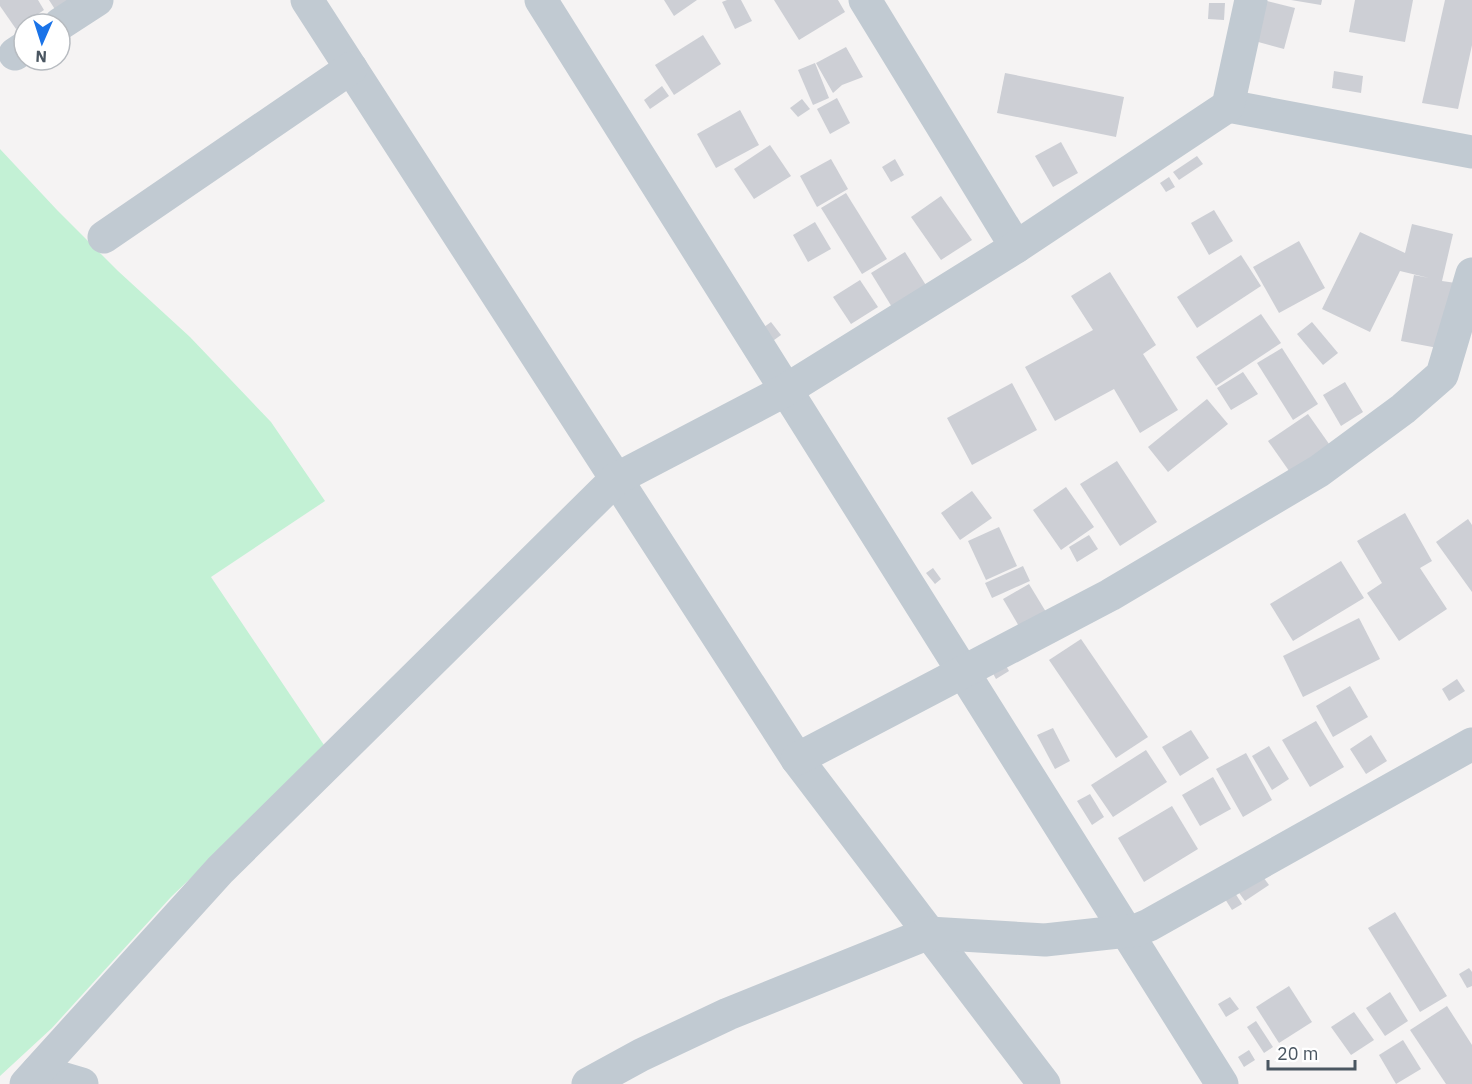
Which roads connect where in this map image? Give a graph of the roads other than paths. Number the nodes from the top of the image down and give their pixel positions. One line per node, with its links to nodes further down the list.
1 (97, 0): 6 (street)
2 (307, 0): 7 (street)
3 (541, 0): 13 (street)
4 (865, 0): 11 (street)
5 (1251, 0): 8 (street)
6 (72, 16)
7 (351, 68): 10 (street); 14 (street)
8 (1228, 106): 9 (street); 11 (street)
9 (1472, 152)
10 (104, 237)
11 (1016, 247): 13 (street)
12 (1472, 274): 15 (street)
13 (786, 390): 14 (street); 15 (street)
14 (616, 479): 17 (street); 20 (street)
15 (963, 673): 17 (street); 18 (street)
16 (1472, 744): 18 (street)
17 (797, 759): 19 (street)
18 (1126, 932): 19 (street); 24 (street)
19 (929, 933): 22 (street); 23 (street)
20 (32, 1078): 21 (street)
21 (82, 1084)
22 (588, 1084)
23 (1044, 1084)
24 (1222, 1084)

